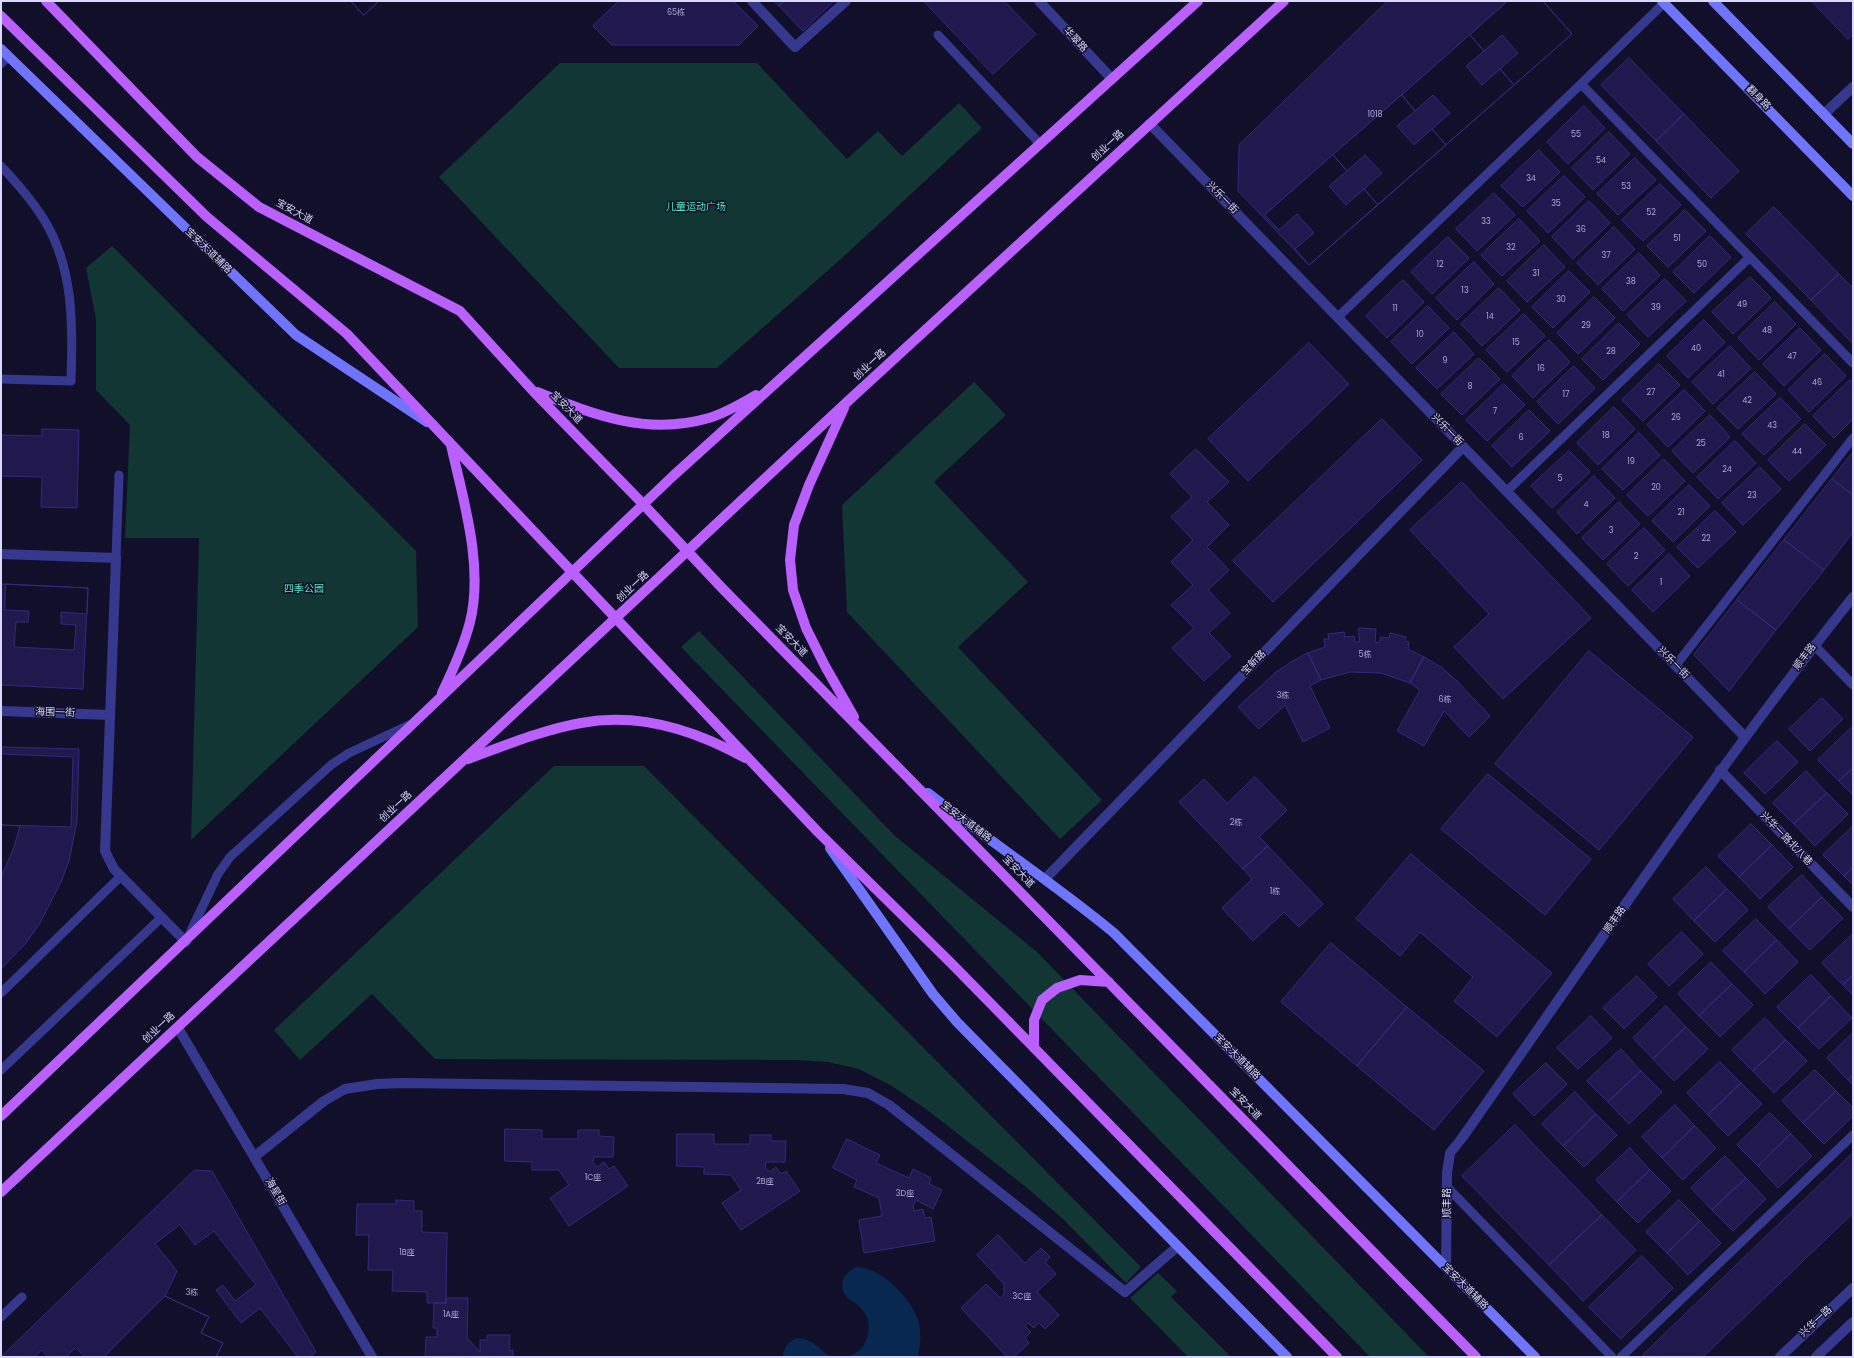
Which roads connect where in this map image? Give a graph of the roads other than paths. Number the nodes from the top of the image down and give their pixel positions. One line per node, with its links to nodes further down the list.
1 (46, 1): 26 (main road, 宝安大道)
2 (752, 1): 3 (street)
3 (846, 1)
4 (1039, 1): 12 (street, 华翠路)
5 (1198, 1): 12 (main road)
6 (1284, 1): 16 (main road, 创业一路)
7 (1713, 1): 15 (main road)
8 (1663, 2): 13 (lane); 20 (main road, 翻身路)
9 (1, 16): 28 (main road)
10 (938, 35): 17 (lane)
11 (3, 56): 28 (main road, 宝安大道辅路)
12 (1112, 79): 17 (main road)
13 (1581, 84): 21 (lane); 22 (lane)
14 (1853, 88): 15 (street)
15 (1824, 114): 18 (main road)
16 (1150, 124): 22 (street, 兴乐一街); 27 (main road, 创业一路)
17 (1040, 144): 25 (main road)
18 (1853, 144)
19 (1, 166): 24 (lane)
20 (1853, 196)
21 (1750, 257): 23 (lane); 33 (lane)
22 (1338, 317): 31 (street, 兴乐一街)
23 (1853, 363)
24 (1, 380)
25 (773, 385): 26 (main road); 34 (main road)
26 (533, 391): 34 (main road, 宝安大道)
27 (847, 402): 35 (main road, 创业一路); 48 (main road)
28 (435, 427): 30 (main road)
29 (1853, 438): 42 (lane)
30 (452, 445): 38 (main road); 44 (main road)
31 (1463, 447): 33 (street, 兴乐一街); 56 (street, 宝新路)
32 (119, 475): 37 (lane)
33 (1507, 491): 42 (street, 兴乐一街)
34 (643, 504): 35 (main road, 宝安大道); 38 (main road)
35 (688, 552): 40 (main road, 创业一路); 48 (main road, 宝安大道)
36 (1, 554): 37 (street)
37 (116, 558): 46 (street)
38 (572, 571): 40 (main road); 44 (main road)
39 (1853, 597): 41 (street, 顺丰路)
40 (617, 619): 50 (main road, 创业一路); 51 (main road)
41 (1814, 645): 43 (lane); 49 (street, 顺丰路)
42 (1676, 666): 49 (street, 兴乐一街)
43 (1853, 685)
44 (438, 700): 47 (main road)
45 (1, 711): 46 (street, 海围一街)
46 (110, 715): 55 (street)
47 (416, 722): 59 (main road); 59 (lane)
48 (860, 729): 53 (main road, 宝安大道)
49 (1745, 737): 52 (street, 顺丰路)
50 (462, 761): 51 (main road); 62 (main road, 创业一路)
51 (753, 762): 54 (main road)
52 (1720, 770): 57 (street, 兴华一路北八巷); 68 (street, 顺丰路)
53 (916, 784): 56 (main road, 宝安大道辅路); 60 (main road, 宝安大道)
54 (818, 832): 63 (main road); 70 (main road)
55 (121, 876): 58 (street); 61 (lane)
56 (1045, 879): 71 (main road, 宝安大道辅路)
57 (1853, 907)
58 (162, 917): 59 (street); 64 (lane)
59 (186, 942): 65 (main road)
60 (1109, 982): 63 (main road); 79 (main road, 宝安大道)
61 (1, 993)
62 (178, 1028): 67 (street, 海星街); 69 (main road, 创业一路)
63 (1034, 1048): 78 (main road)
64 (1, 1070)
65 (1, 1116)
66 (1853, 1135): 82 (lane)
67 (254, 1157): 70 (street); 76 (street, 海星街)
68 (1447, 1187): 71 (street, 顺丰路); 81 (lane)
69 (1, 1192)
70 (1178, 1246): 77 (main road)
71 (1446, 1268): 80 (main road, 宝安大道辅路)
72 (1853, 1288): 83 (street, 兴华一路)
73 (22, 1297): 74 (lane)
74 (1, 1317)
75 (1853, 1322): 84 (street)
76 (372, 1357)
77 (1287, 1357)
78 (1336, 1357)
79 (1476, 1357)
80 (1535, 1357)
81 (1612, 1357)
82 (1621, 1357)
83 (1780, 1357)
84 (1816, 1357)

